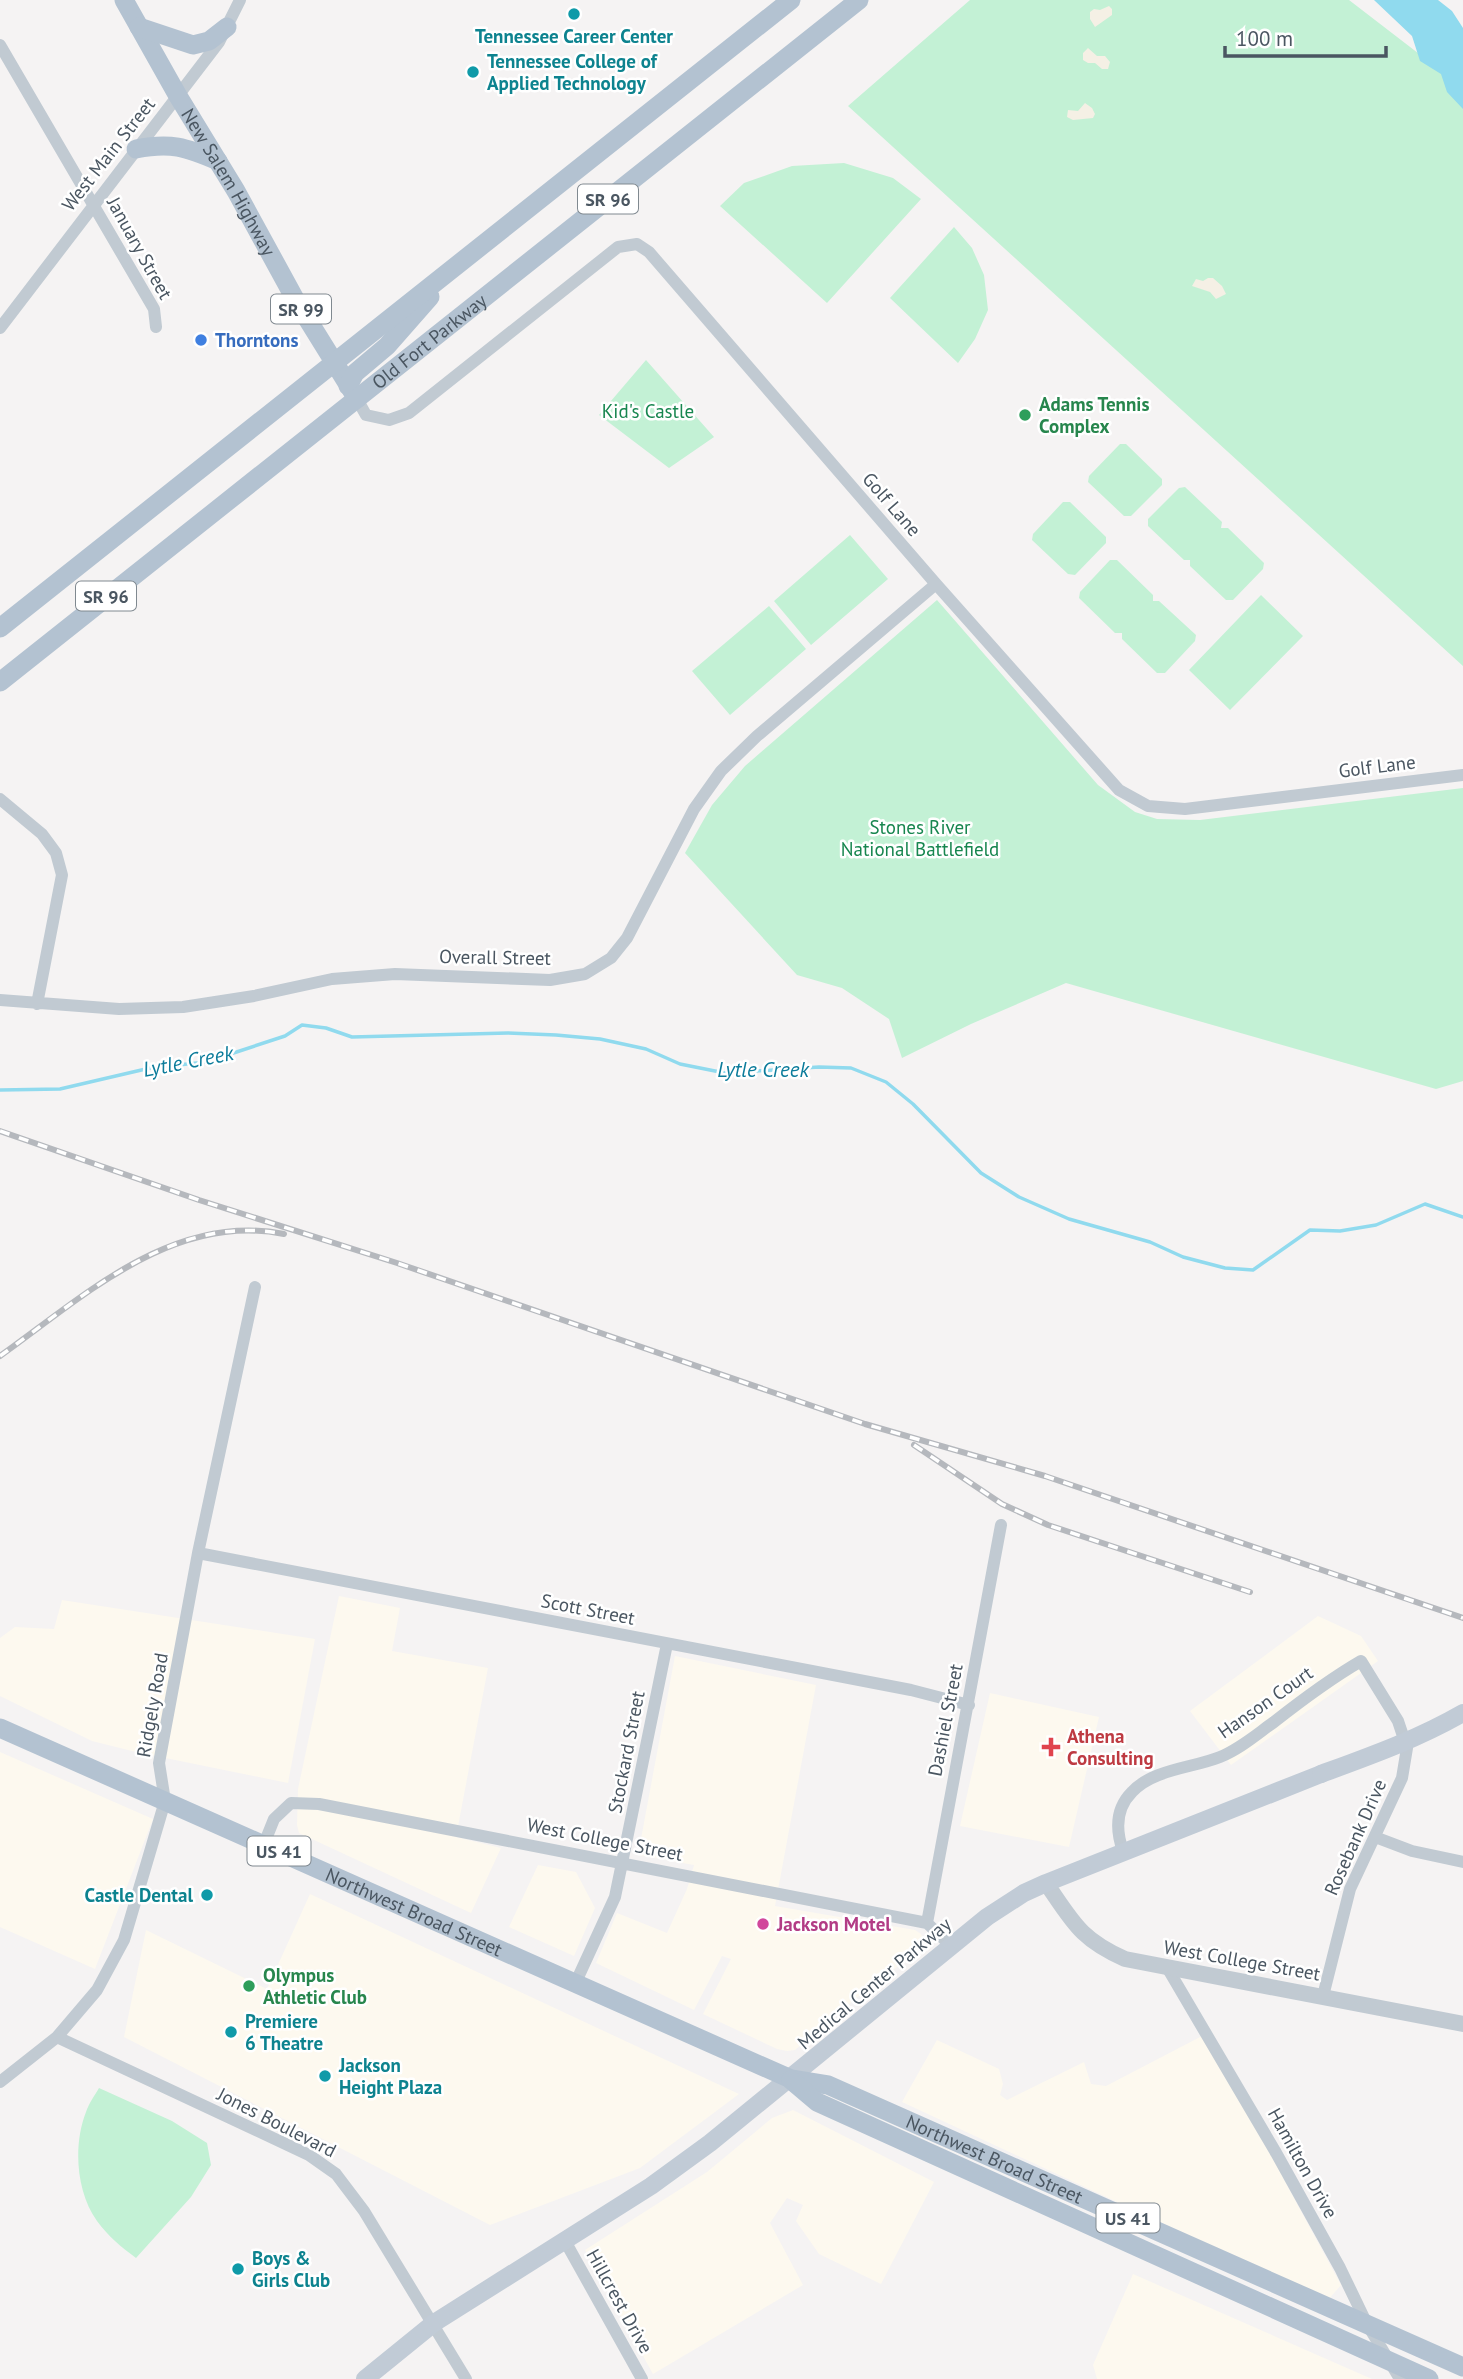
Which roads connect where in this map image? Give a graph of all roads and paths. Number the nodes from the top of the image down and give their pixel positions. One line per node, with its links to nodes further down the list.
1 (124, 0): 5 (main road, New Salem Highway / SR 99)
2 (240, 0): 6 (street, West Main Street)
3 (791, 0): 12 (main road, SR 96)
4 (859, 0): 16 (main road, Old Fort Parkway / SR 96)
5 (139, 27): 6 (main road); 8 (main road, New Salem Highway / SR 99)
6 (227, 27): 8 (street, West Main Street)
7 (0, 45): 11 (street, January Street)
8 (178, 96): 9 (street, West Main Street); 10 (main road, New Salem Highway / SR 99)
9 (136, 149): 10 (main road); 11 (street, West Main Street)
10 (218, 161): 15 (main road, New Salem Highway / SR 99)
11 (93, 204): 13 (street, January Street); 14 (street, West Main Street)
12 (460, 262): 15 (main road, SR 96); 16 (main road)
13 (156, 327)
14 (0, 328)
15 (333, 362): 16 (main road, SR 99); 18 (main road, SR 96)
16 (352, 392): 17 (street, Golf Lane); 19 (main road, Old Fort Parkway / SR 96)
17 (936, 584): 20 (street, Golf Lane); 23 (street, Overall Street)
18 (0, 628)
19 (0, 682)
20 (1463, 775)
21 (0, 799): 23 (street)
22 (0, 1000): 23 (street, Overall Street)
23 (37, 1004)
24 (255, 1287): 26 (street, Ridgely Road)
25 (1001, 1525): 29 (street, Dashiel Street)
26 (198, 1553): 27 (street, Scott Street); 32 (street, Ridgely Road)
27 (667, 1644): 29 (street, Scott Street); 37 (street, Stockard Street)
28 (1361, 1661): 33 (street, Rosebank Drive); 35 (street, Hanson Court)
29 (969, 1705): 39 (street, Dashiel Street)
30 (1463, 1713): 35 (main road, Medical Center Parkway, bridge)
31 (0, 1728): 32 (main road, Northwest Broad Street / US 41)
32 (165, 1801): 34 (main road, Northwest Broad Street / US 41); 45 (street, Ridgely Road)
33 (1375, 1837): 36 (street); 43 (street, Rosebank Drive)
34 (264, 1844): 37 (street, West College Street); 42 (main road, Northwest Broad Street / US 41)
35 (1123, 1851): 38 (main road, Medical Center Parkway)
36 (1463, 1862)
37 (623, 1864): 39 (street, West College Street); 42 (street, Stockard Street)
38 (1046, 1882): 40 (main road, Medical Center Parkway); 41 (street, West College Street)
39 (927, 1923): 40 (street)
40 (951, 1946): 46 (main road, Medical Center Parkway)
41 (1168, 1969): 43 (street, West College Street); 54 (street, Hamilton Drive)
42 (575, 1983): 46 (main road, Northwest Broad Street / US 41)
43 (1323, 1996): 44 (street, West College Street)
44 (1463, 2024)
45 (57, 2037): 47 (street, Ridgely Road); 53 (street, Jones Boulevard)
46 (791, 2079): 48 (main road, Northwest Broad Street / US 41); 49 (main road, Northwest Broad Street / US 41); 50 (main road, Medical Center Parkway)
47 (0, 2081)
48 (1115, 2212): 49 (main road); 51 (main road, Northwest Broad Street / US 41)
49 (1105, 2233): 52 (main road, Northwest Broad Street / US 41)
50 (565, 2241): 53 (main road, Medical Center Parkway); 59 (street, Hillcrest Drive)
51 (1202, 2251): 52 (main road); 54 (main road, Northwest Broad Street / US 41)
52 (1192, 2272): 55 (main road, Northwest Broad Street / US 41)
53 (434, 2323): 57 (main road, Medical Center Parkway); 58 (street, Jones Boulevard)
54 (1367, 2325): 55 (street, Hamilton Drive); 56 (main road, Northwest Broad Street / US 41)
55 (1390, 2361): 60 (street, Hamilton Drive); 61 (main road, Northwest Broad Street / US 41)
56 (1463, 2367)
57 (365, 2379)
58 (466, 2379)
59 (642, 2379)
60 (1400, 2379)
61 (1429, 2379)

